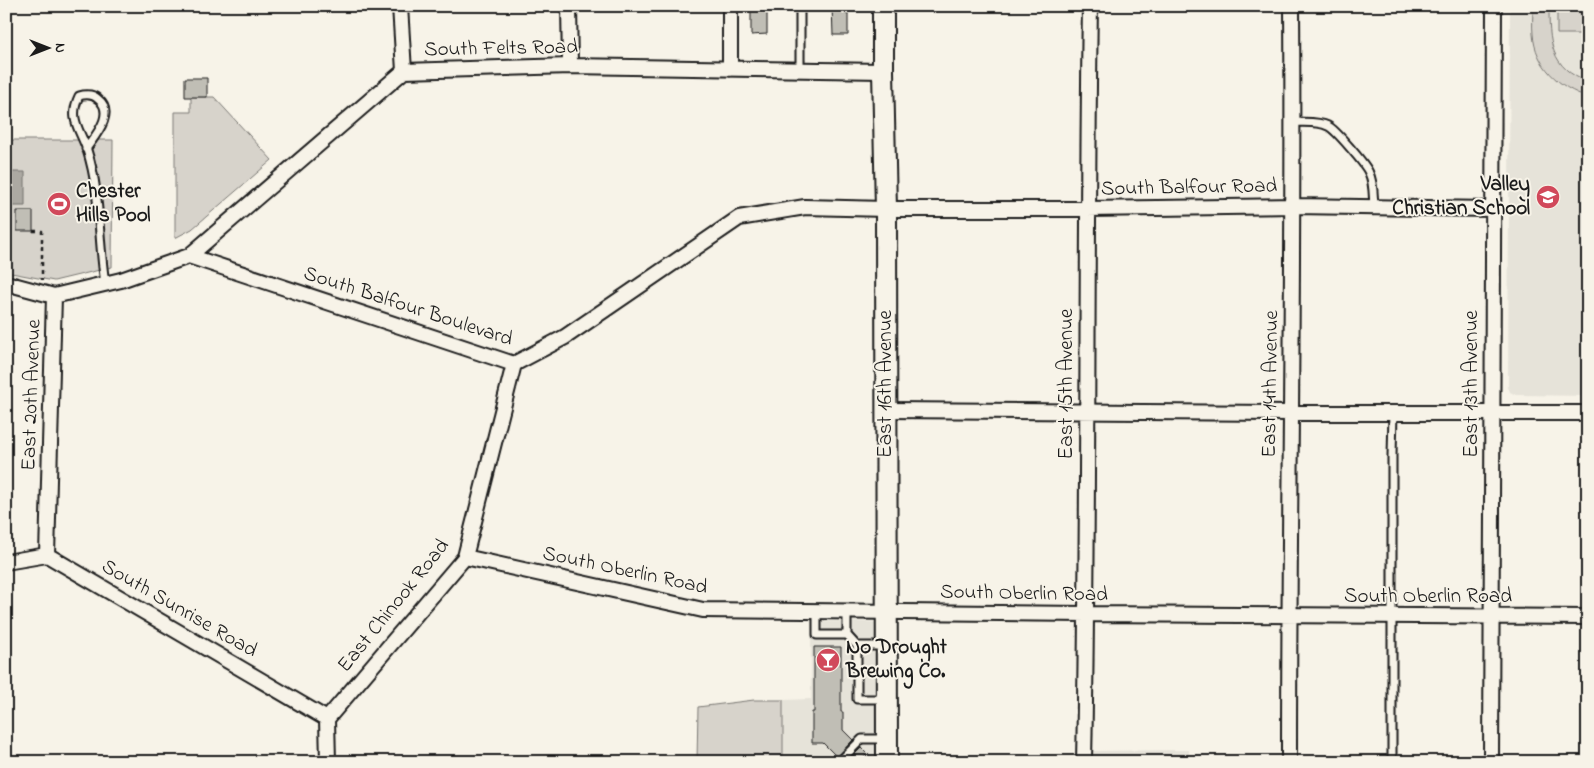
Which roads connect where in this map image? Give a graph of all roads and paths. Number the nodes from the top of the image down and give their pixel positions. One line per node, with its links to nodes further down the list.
1 (400, 6): 12 (street)
2 (569, 6): 9 (street)
3 (730, 6): 10 (street)
4 (800, 6): 11 (lane)
5 (883, 6): 13 (main road, East 16th Avenue)
6 (1090, 6): 19 (street, East 15th Avenue)
7 (1292, 6): 14 (street, East 14th Avenue)
8 (1494, 6): 20 (street, East 13th Avenue)
9 (570, 66): 10 (street, South Felts Road); 12 (street, South Felts Road)
10 (730, 69): 11 (street, South Felts Road)
11 (800, 70): 13 (street, South Felts Road)
12 (404, 71): 22 (street, South Felts Road)
13 (882, 71): 18 (main road, East 16th Avenue)
14 (1293, 122): 16 (street, East 14th Avenue); 17 (lane)
15 (86, 149): 15 (lane); 24 (lane)
16 (1294, 206): 17 (street, South Balfour Road); 19 (street, South Balfour Road); 31 (street, East 14th Avenue)
17 (1374, 207): 20 (street, South Balfour Road)
18 (886, 209): 19 (street, South Balfour Road); 26 (street, South Balfour Boulevard); 27 (main road, East 16th Avenue)
19 (1087, 209): 28 (street, East 15th Avenue)
20 (1492, 209): 30 (street, East 13th Avenue)
21 (32, 231): 25 (path)
22 (189, 256): 24 (street); 26 (street, South Balfour Boulevard)
23 (6, 283): 25 (street)
24 (106, 284): 25 (street)
25 (48, 294): 33 (street, East 20th Avenue)
26 (514, 364): 34 (street, East Chinook Road)
27 (886, 410): 28 (street); 38 (main road, East 16th Avenue)
28 (1087, 411): 31 (street); 39 (street, East 15th Avenue)
29 (1393, 412): 30 (street); 31 (street); 41 (lane)
30 (1492, 412): 32 (street); 42 (street, East 13th Avenue)
31 (1290, 413): 40 (street, East 14th Avenue)
32 (1588, 413)
33 (47, 555): 35 (street); 48 (street, South Sunrise Road)
34 (465, 557): 36 (street, South Oberlin Road); 48 (street, East Chinook Road)
35 (6, 562)
36 (817, 611): 37 (street, South Oberlin Road); 44 (lane)
37 (847, 612): 38 (street, South Oberlin Road); 44 (lane)
38 (888, 612): 39 (street, South Oberlin Road); 46 (main road, East 16th Avenue)
39 (1087, 614): 40 (street, South Oberlin Road); 53 (street, East 15th Avenue)
40 (1289, 616): 41 (street, South Oberlin Road); 54 (street, East 14th Avenue)
41 (1392, 616): 42 (street, South Oberlin Road); 55 (lane)
42 (1491, 617): 43 (street, South Oberlin Road); 56 (street, East 13th Avenue)
43 (1588, 617)
44 (847, 636): 45 (lane)
45 (857, 646): 46 (lane); 47 (lane)
46 (888, 646): 47 (main road, East 16th Avenue)
47 (888, 699): 49 (main road, East 16th Avenue)
48 (327, 719): 50 (street)
49 (887, 739): 51 (lane); 52 (main road, East 16th Avenue)
50 (328, 762)
51 (839, 762)
52 (887, 762)
53 (1084, 762)
54 (1289, 762)
55 (1392, 762)
56 (1491, 762)

